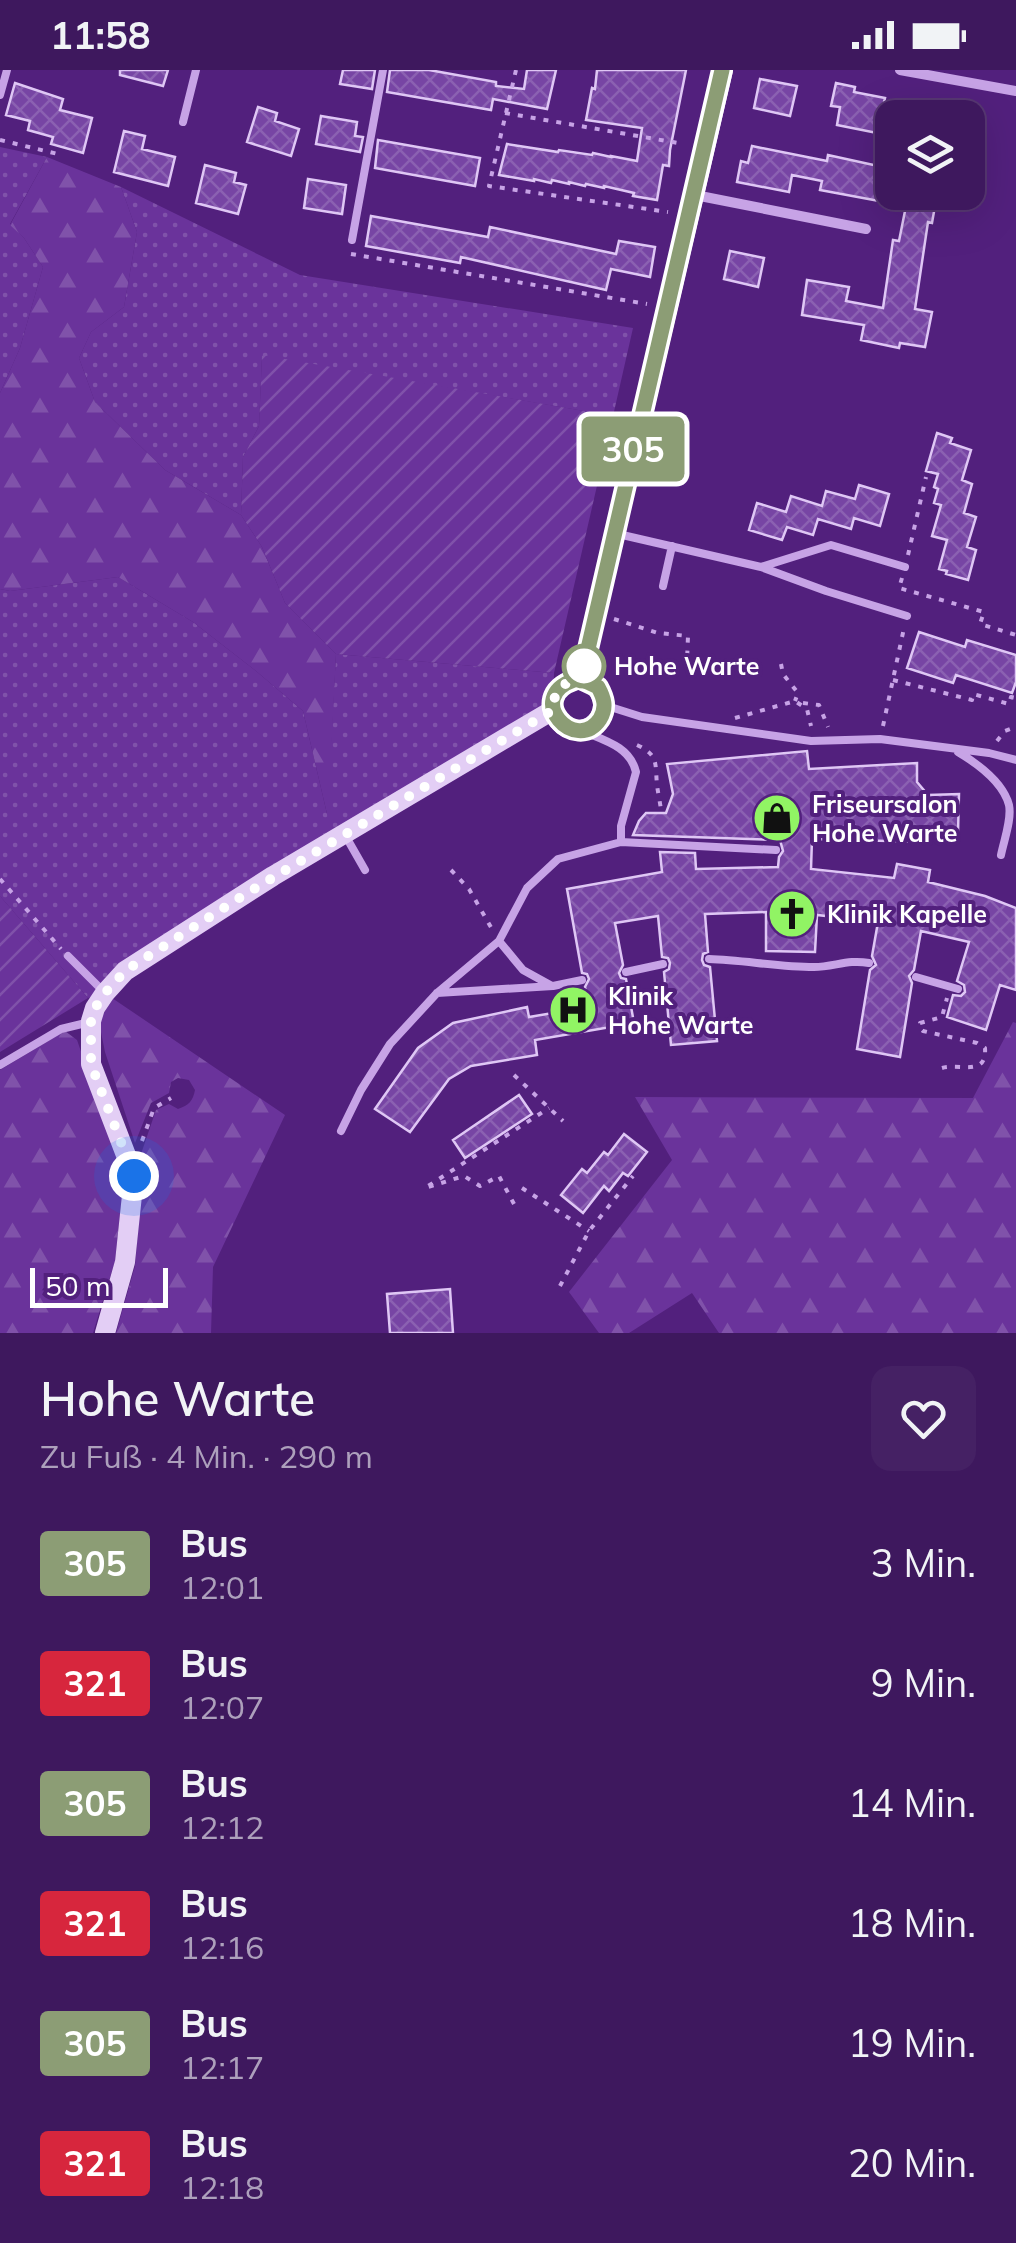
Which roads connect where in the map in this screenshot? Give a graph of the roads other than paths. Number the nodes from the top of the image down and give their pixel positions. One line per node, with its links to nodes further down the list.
1 (7, 70): 7 (lane)
2 (196, 70): 8 (lane)
3 (382, 70): 11 (lane)
4 (722, 70): 9 (street)
5 (900, 70): 6 (street)
6 (1016, 91)
7 (0, 95)
8 (183, 122)
9 (695, 195): 10 (street); 12 (street)
10 (866, 229)
11 (352, 240)
12 (614, 533): 13 (lane); 18 (street)
13 (672, 546): 14 (lane); 16 (lane)
14 (761, 567): 15 (lane); 17 (lane)
15 (905, 567)
16 (664, 586)
17 (907, 616)
18 (581, 679): 19 (street); 20 (street)
19 (604, 705): 21 (street); 22 (lane)
20 (553, 710): 21 (street); 25 (street)
21 (580, 730): 26 (lane)
22 (954, 749): 23 (lane); 24 (lane)
23 (1016, 760)
24 (1013, 806): 28 (lane)
25 (344, 834): 29 (lane); 41 (street)
26 (621, 842): 27 (lane); 30 (lane)
27 (776, 850)
28 (1001, 854)
29 (365, 870)
30 (499, 941): 38 (lane); 40 (lane)
31 (68, 956): 41 (lane)
32 (709, 960): 33 (lane)
33 (870, 963)
34 (663, 964): 35 (lane)
35 (626, 972)
36 (916, 977): 39 (lane)
37 (582, 980): 38 (lane)
38 (553, 986): 40 (lane)
39 (954, 988)
40 (437, 992): 44 (lane)
41 (105, 993): 42 (street)
42 (91, 1021): 43 (lane); 45 (street)
43 (0, 1065)
44 (341, 1131)
45 (105, 1333)

